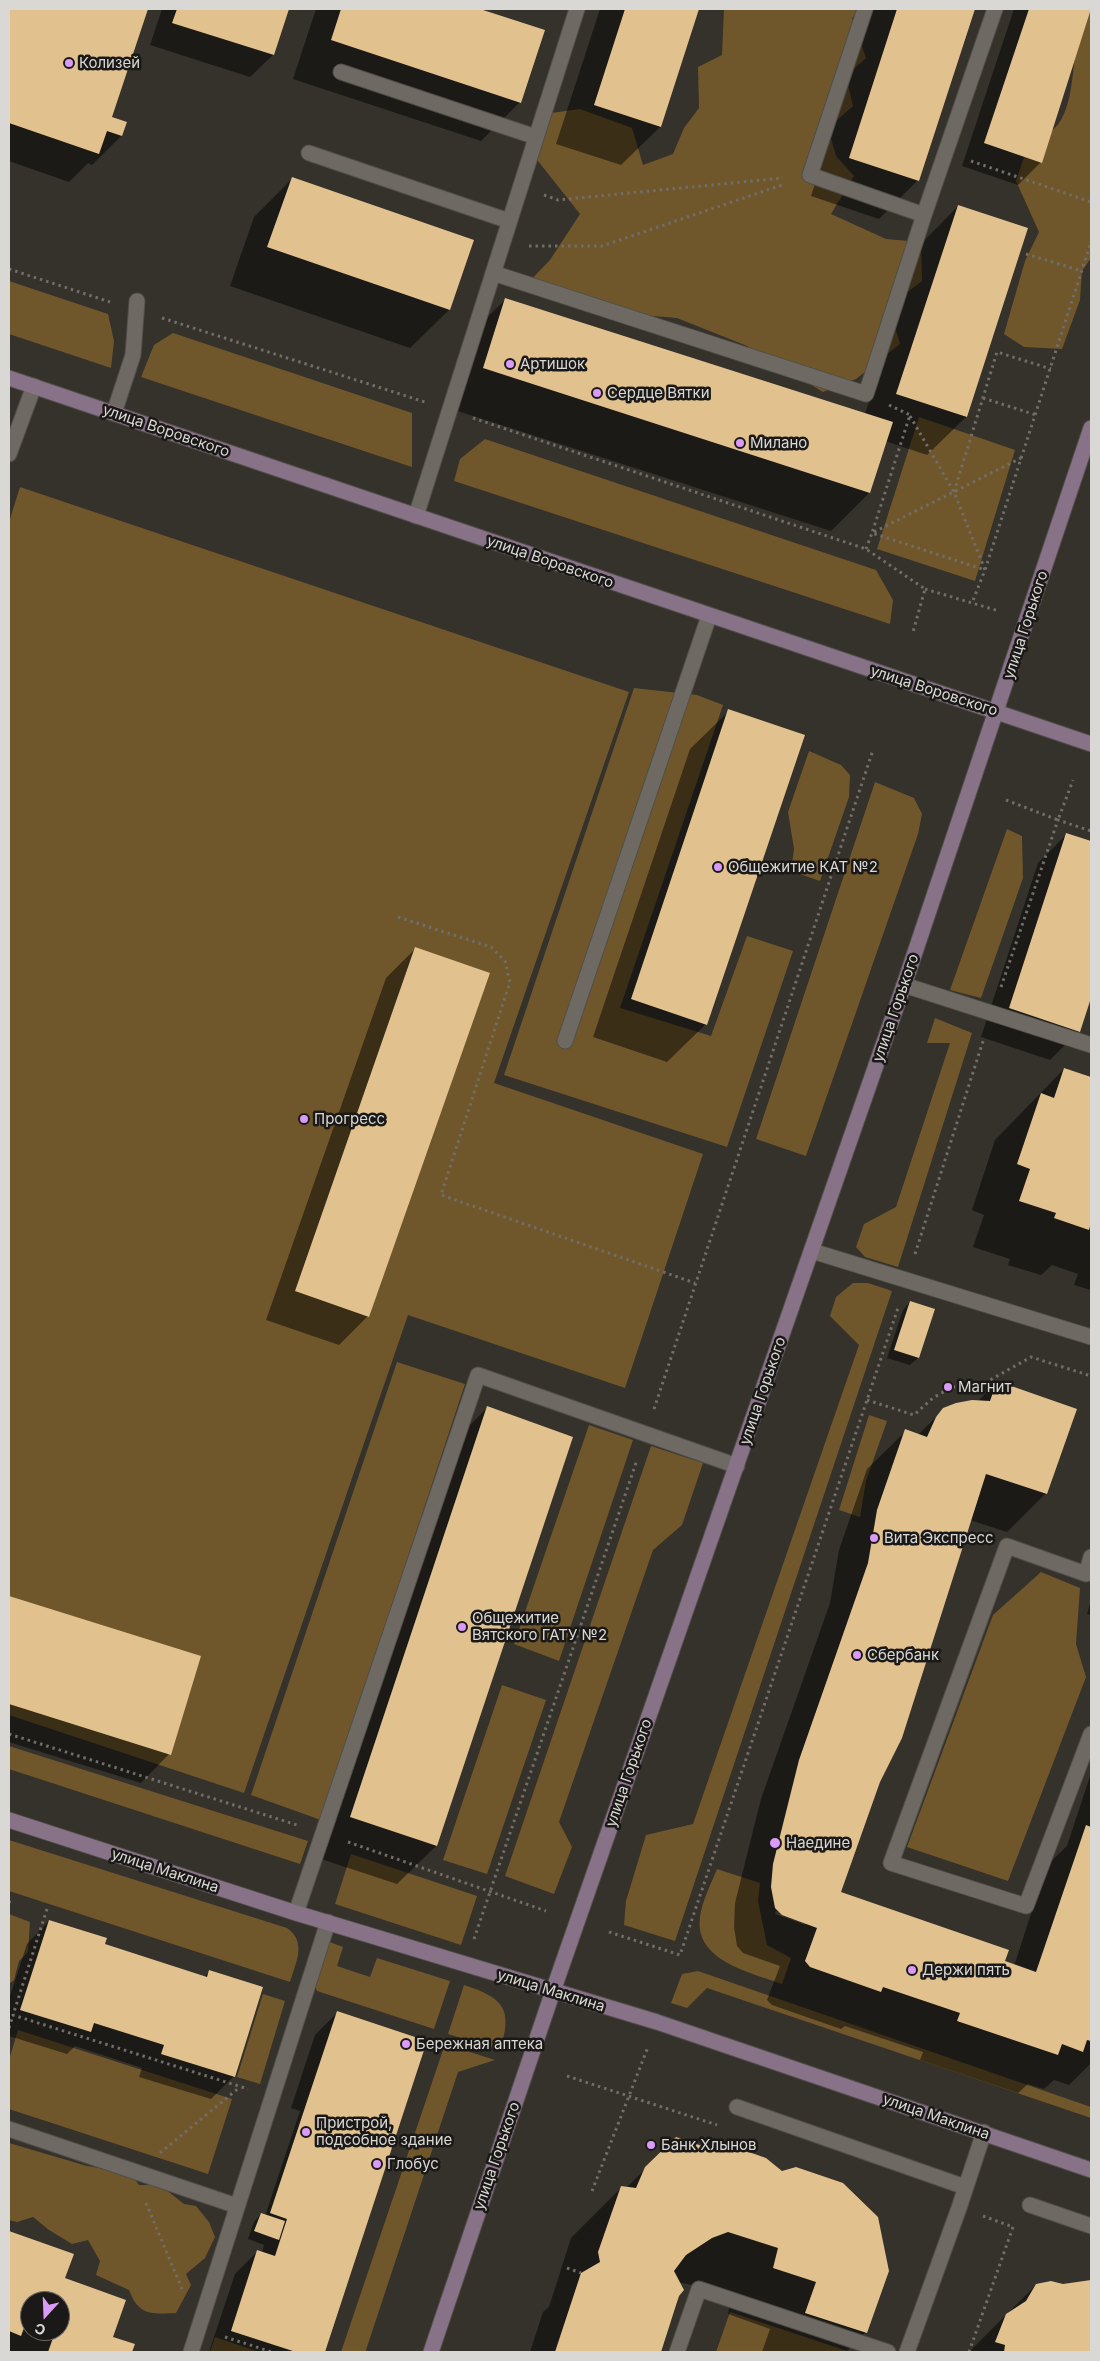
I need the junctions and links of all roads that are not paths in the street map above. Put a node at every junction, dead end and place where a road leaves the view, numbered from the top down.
1 (577, 9) edge
2 (865, 9) edge
3 (995, 9) edge
4 (341, 72) dead end
5 (536, 137) junction
6 (309, 153) dead end
7 (924, 214) junction
8 (509, 222) junction
9 (493, 273) junction
10 (137, 305) road end
11 (9, 378) edge
12 (34, 386) junction
13 (114, 413) junction
14 (1091, 428) edge
15 (9, 454) edge
16 (416, 516) junction
17 (709, 616) junction
18 (997, 712) junction
19 (1091, 744) edge
20 (904, 985) junction
21 (565, 1041) dead end
22 (1091, 1044) edge
23 (812, 1251) junction
24 (1091, 1337) edge
25 (736, 1466) junction
26 (1091, 1557) edge
27 (1088, 1581) edge
28 (1091, 1734) edge
29 (9, 1820) edge
30 (296, 1913) junction
31 (328, 1922) junction
32 (553, 1991) junction
33 (737, 2107) dead end
34 (9, 2129) edge
35 (984, 2132) junction
36 (1091, 2168) edge
37 (965, 2187) junction
38 (1030, 2204) dead end
39 (236, 2206) junction
40 (1091, 2226) edge
41 (191, 2352) edge
42 (431, 2352) edge
43 (677, 2352) edge
44 (888, 2352) edge
45 (907, 2352) edge

1 - 5 lane
2 - 7 lane
3 - 7 lane
4 - 5 lane
5 - 8 lane
6 - 8 lane
7 - 9 lane
8 - 9 lane
9 - 16 lane
10 - 13 lane
11 - 12 street, улица Воровского
12 - 13 street, улица Воровского
12 - 15 lane
13 - 16 street, улица Воровского
14 - 18 street, улица Горького
16 - 17 street, улица Воровского
17 - 18 street, улица Воровского
17 - 21 lane
18 - 19 street, улица Воровского
18 - 20 street, улица Горького
20 - 22 lane
20 - 23 street, улица Горького
23 - 24 lane
23 - 25 street, улица Горького
25 - 30 lane
25 - 32 street, улица Горького
26 - 27 lane
27 - 28 lane
29 - 30 street, улица Маклина
30 - 31 street, улица Маклина
31 - 32 street, улица Маклина
31 - 39 lane
32 - 35 street, улица Маклина
32 - 42 street, улица Горького
33 - 37 lane
34 - 39 lane
35 - 36 street, улица Маклина
35 - 37 lane
37 - 45 lane
38 - 40 lane
39 - 41 lane
43 - 44 lane

